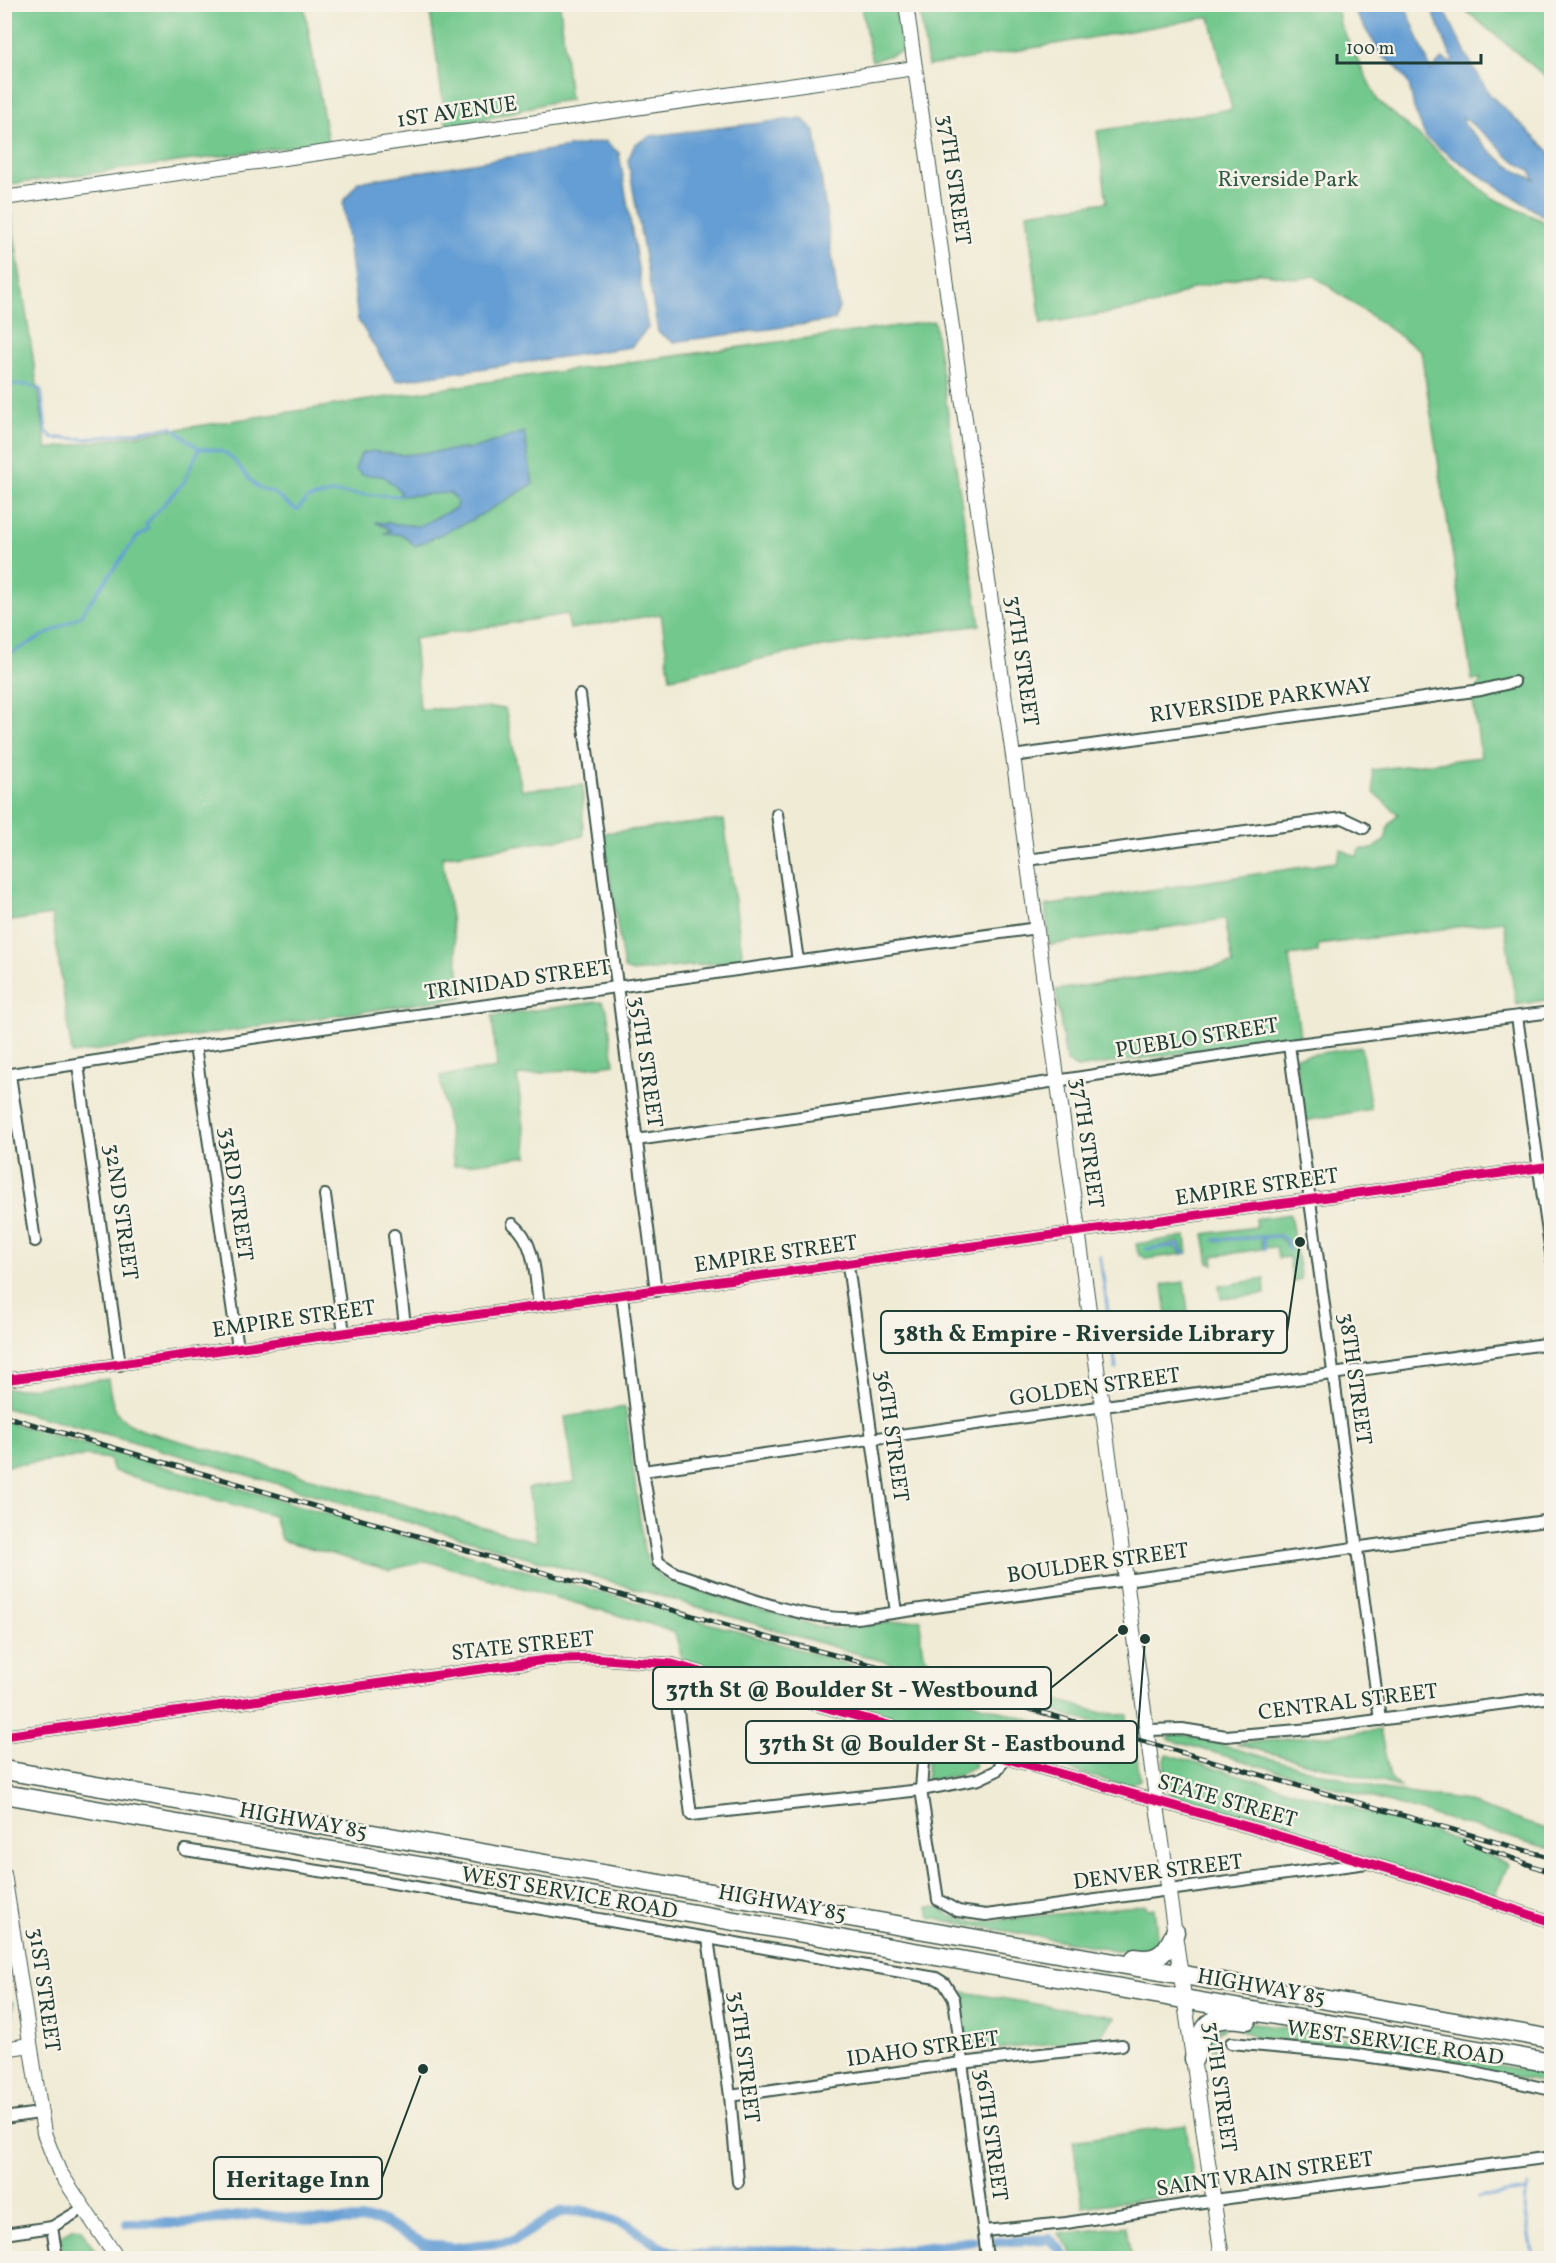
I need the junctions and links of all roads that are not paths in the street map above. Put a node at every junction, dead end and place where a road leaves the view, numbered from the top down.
1 (906, 4) edge
2 (915, 68) junction
3 (4, 198) edge
4 (1514, 682) dead end
5 (579, 695) dead end
6 (1013, 756) junction
7 (777, 814) dead end
8 (1364, 828) dead end
9 (1027, 860) junction
10 (1037, 928) junction
11 (798, 961) junction
12 (615, 986) junction
13 (1551, 1012) edge
14 (1517, 1017) junction
15 (1289, 1045) junction
16 (195, 1046) junction
17 (78, 1065) junction
18 (7, 1075) edge
19 (1057, 1081) junction
20 (636, 1140) junction
21 (1551, 1166) edge
22 (1538, 1168) junction
23 (325, 1195) dead end
24 (1311, 1200) junction
25 (513, 1224) dead end
26 (1078, 1232) junction
27 (393, 1235) dead end
28 (35, 1241) dead end
29 (1551, 1260) edge
30 (848, 1265) junction
31 (656, 1292) junction
32 (622, 1295) junction
33 (539, 1305) junction
34 (405, 1324) junction
35 (344, 1333) junction
36 (1551, 1343) edge
37 (238, 1348) junction
38 (120, 1365) junction
39 (1334, 1375) junction
40 (4, 1380) edge
41 (1103, 1407) junction
42 (871, 1439) junction
43 (643, 1471) junction
44 (1551, 1520) edge
45 (1358, 1548) junction
46 (1127, 1580) junction
47 (896, 1612) junction
48 (672, 1664) junction
49 (1551, 1697) edge
50 (1380, 1720) junction
51 (1148, 1730) junction
52 (4, 1736) edge
53 (925, 1736) junction
54 (1006, 1758) junction
55 (4, 1770) edge
56 (921, 1790) junction
57 (4, 1794) edge
58 (1158, 1802) junction
59 (185, 1850) dead end
60 (1371, 1863) junction
61 (4, 1874) edge
62 (1169, 1893) junction
63 (1551, 1922) edge
64 (1175, 1932) junction
65 (708, 1938) junction
66 (1005, 1942) junction
67 (1181, 1973) junction
68 (944, 1983) joint
69 (1185, 1998) junction
70 (1314, 2021) junction
71 (1551, 2038) edge
72 (1231, 2043) dead end
73 (30, 2045) junction
74 (1122, 2045) dead end
75 (4, 2049) edge
76 (1194, 2059) junction
77 (961, 2063) junction
78 (1551, 2063) edge
79 (1551, 2090) edge
80 (730, 2096) junction
81 (39, 2113) junction
82 (4, 2118) edge
83 (1551, 2157) edge
84 (738, 2182) dead end
85 (1215, 2201) junction
86 (84, 2208) junction
87 (52, 2227) junction
88 (984, 2231) junction
89 (4, 2234) edge
90 (57, 2259) edge
91 (117, 2259) edge
92 (987, 2259) edge
93 (1222, 2259) edge

1 - 2 main road, 37TH STREET
2 - 3 main road, 1ST AVENUE
2 - 6 main road, 37TH STREET
4 - 6 street, RIVERSIDE PARKWAY
5 - 12 street, 35TH STREET
6 - 9 main road, 37TH STREET
7 - 11 street
8 - 9 street
9 - 10 main road, 37TH STREET
10 - 11 street, TRINIDAD STREET
10 - 19 main road, 37TH STREET
11 - 12 street, TRINIDAD STREET
12 - 16 street, TRINIDAD STREET
12 - 20 street, 35TH STREET
13 - 14 street, PUEBLO STREET
14 - 15 street, PUEBLO STREET
14 - 22 street
15 - 19 street, PUEBLO STREET
15 - 24 street, 38TH STREET
16 - 17 street, TRINIDAD STREET
16 - 37 street, 33RD STREET
17 - 18 street, TRINIDAD STREET
17 - 38 street, 32ND STREET
18 - 28 street
19 - 20 street, PUEBLO STREET
19 - 26 main road, 37TH STREET
20 - 31 street, 35TH STREET
21 - 22 street, EMPIRE STREET
22 - 24 street, EMPIRE STREET
22 - 29 street
23 - 35 street
24 - 26 street, EMPIRE STREET
24 - 39 street, 38TH STREET
25 - 33 street
26 - 30 street, EMPIRE STREET
26 - 41 main road, 37TH STREET
27 - 34 street
30 - 31 street, EMPIRE STREET
30 - 42 street, 36TH STREET
31 - 32 street, EMPIRE STREET
32 - 33 street, EMPIRE STREET
32 - 43 street
33 - 34 street, EMPIRE STREET
34 - 35 street, EMPIRE STREET
35 - 37 street, EMPIRE STREET
36 - 39 street, GOLDEN STREET
37 - 38 street, EMPIRE STREET
38 - 40 street, EMPIRE STREET
39 - 41 street, GOLDEN STREET
39 - 45 street, 38TH STREET
41 - 42 street, GOLDEN STREET
41 - 46 main road, 37TH STREET
42 - 43 street, GOLDEN STREET
42 - 47 street, 36TH STREET
43 - 47 street, BOULDER STREET
44 - 45 street, BOULDER STREET
45 - 46 street, BOULDER STREET
45 - 50 street, 38TH STREET
46 - 47 street, BOULDER STREET
46 - 51 main road, 37TH STREET
48 - 52 street, STATE STREET
48 - 53 street, STATE STREET
48 - 56 street
49 - 50 street, CENTRAL STREET
50 - 51 street, CENTRAL STREET
51 - 58 main road, 37TH STREET
53 - 54 street, STATE STREET
53 - 56 street
54 - 56 street
54 - 58 street, STATE STREET
55 - 66 highway, HIGHWAY 85
56 - 62 street, DENVER STREET
57 - 69 highway, HIGHWAY 85
58 - 60 street, STATE STREET
58 - 62 main road, 37TH STREET
59 - 65 street, WEST SERVICE ROAD
60 - 62 street, DENVER STREET
60 - 63 street, STATE STREET
61 - 73 main road, 31ST STREET
62 - 64 main road, 37TH STREET
64 - 66 highway
64 - 67 main road, 37TH STREET
65 - 68 street, WEST SERVICE ROAD
65 - 80 street, 35TH STREET
66 - 67 highway, HIGHWAY 85
67 - 69 main road, 37TH STREET
67 - 71 highway, HIGHWAY 85
68 - 77 street, 36TH STREET
69 - 70 highway, HIGHWAY 85
69 - 76 main road, 37TH STREET
70 - 76 highway
70 - 78 highway, HIGHWAY 85
72 - 79 street, WEST SERVICE ROAD
73 - 75 main road
73 - 81 main road, 31ST STREET
74 - 77 street, IDAHO STREET
76 - 85 main road, 37TH STREET
77 - 80 street, IDAHO STREET
77 - 88 street, 36TH STREET
80 - 84 street, 35TH STREET
81 - 82 street
81 - 86 main road
83 - 85 street, SAINT VRAIN STREET
85 - 88 street, SAINT VRAIN STREET
85 - 93 main road, 37TH STREET
86 - 87 street
86 - 91 main road
87 - 89 street
87 - 90 street
88 - 92 street, 36TH STREET

